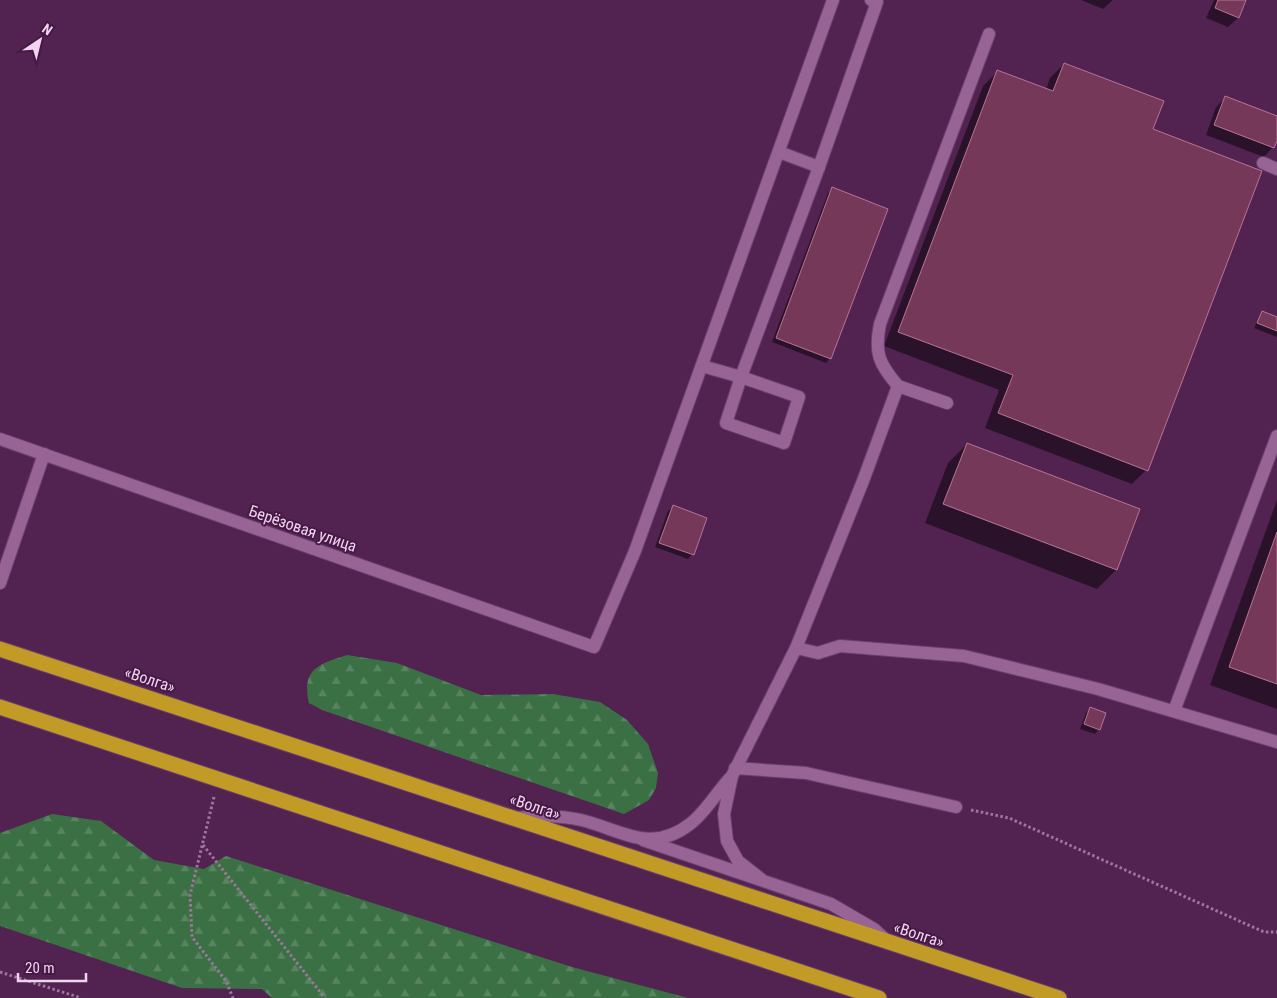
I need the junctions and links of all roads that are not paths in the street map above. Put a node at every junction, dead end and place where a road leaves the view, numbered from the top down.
1 (833, 0) edge
2 (871, 0) edge
3 (989, 34) dead end
4 (778, 152) junction
5 (1263, 163) dead end
6 (820, 167) junction
7 (1277, 169) edge
8 (702, 366) junction
9 (742, 377) junction
10 (898, 386) junction
11 (947, 403) dead end
12 (1277, 436) edge
13 (0, 439) edge
14 (44, 454) junction
15 (0, 584) edge
16 (796, 648) junction
17 (0, 649) edge
18 (0, 707) edge
19 (1174, 711) junction
20 (1277, 742) edge
21 (733, 772) junction
22 (956, 806) road end
23 (516, 818) junction
24 (643, 840) junction
25 (761, 879) junction
26 (888, 942) junction
27 (879, 998) edge
28 (1059, 998) edge

1 - 4 street
2 - 6 street
3 - 10 street
4 - 6 street
4 - 8 street
5 - 7 street
6 - 9 street
8 - 9 street
8 - 14 street, Берёзовая улица
9 - 9 street
10 - 11 street
10 - 16 street
12 - 19 street
13 - 14 street, Берёзовая улица
14 - 15 street
16 - 19 street
16 - 21 street
17 - 23 highway, «Волга»
18 - 27 highway
19 - 20 street
21 - 22 street
21 - 24 street
21 - 25 street
23 - 24 street
23 - 26 highway, «Волга»
24 - 25 street
25 - 26 street
26 - 28 highway, «Волга»

